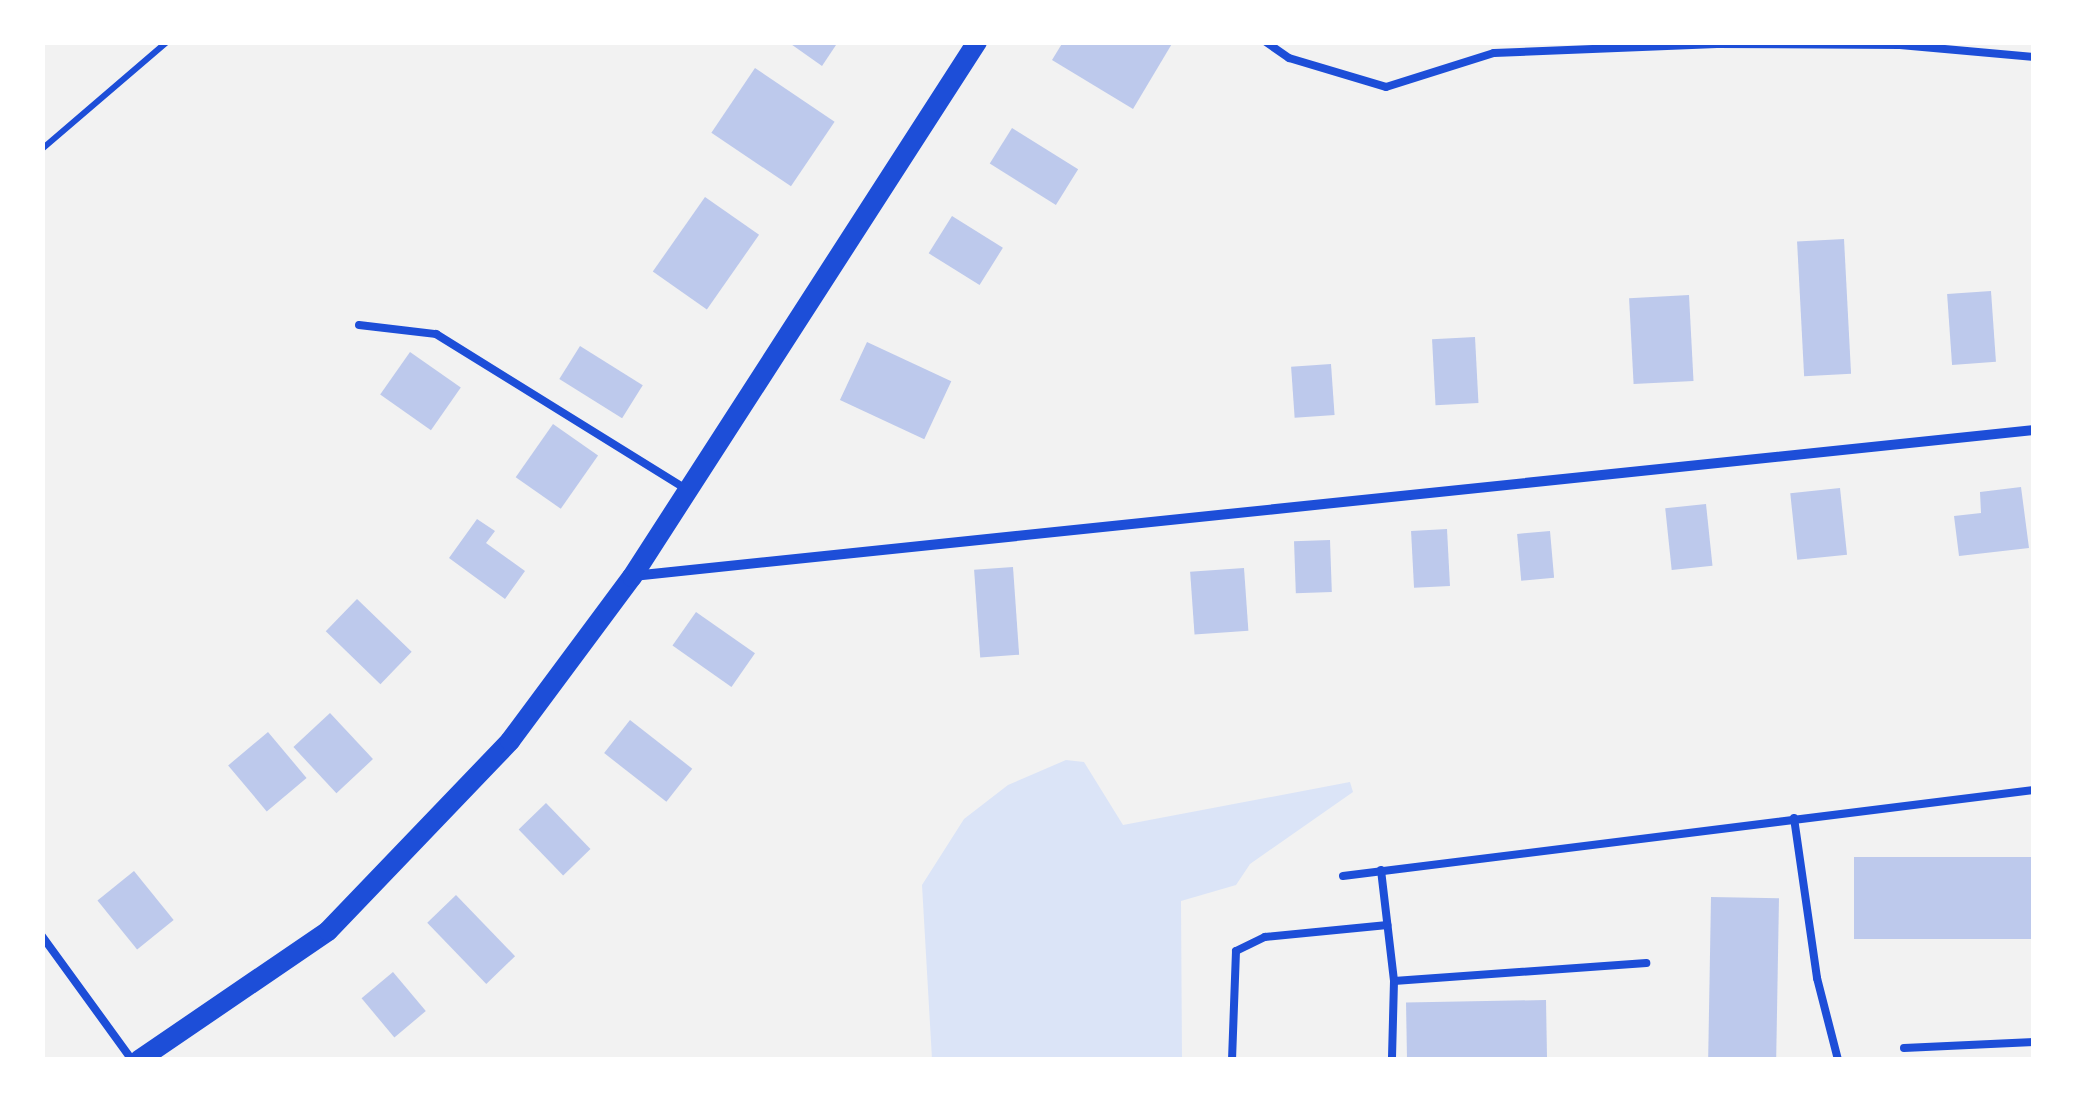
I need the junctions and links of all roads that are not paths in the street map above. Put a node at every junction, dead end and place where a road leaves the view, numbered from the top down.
1 (977, 42) edge
2 (1266, 42) edge
3 (1504, 42) edge
4 (1494, 53) junction
5 (2034, 57) edge
6 (359, 325) dead end
7 (2034, 430) edge
8 (686, 490) junction
9 (632, 576) junction
10 (2034, 790) edge
11 (1794, 818) junction
12 (1381, 870) junction
13 (1343, 876) dead end
14 (1387, 924) junction
15 (42, 936) edge
16 (1646, 962) dead end
17 (1394, 981) junction
18 (2034, 1042) edge
19 (1904, 1048) dead end
20 (136, 1060) edge
21 (1232, 1060) edge
22 (1392, 1060) edge
23 (1838, 1060) edge

1 - 8 main road
2 - 4 lane
3 - 4 lane
4 - 5 lane
6 - 8 lane
7 - 9 street
8 - 9 main road
9 - 20 main road
10 - 11 lane
11 - 12 lane
11 - 23 lane
12 - 13 lane
12 - 14 lane
14 - 17 lane
14 - 21 lane
15 - 20 lane
16 - 17 lane
17 - 22 lane
18 - 19 lane

